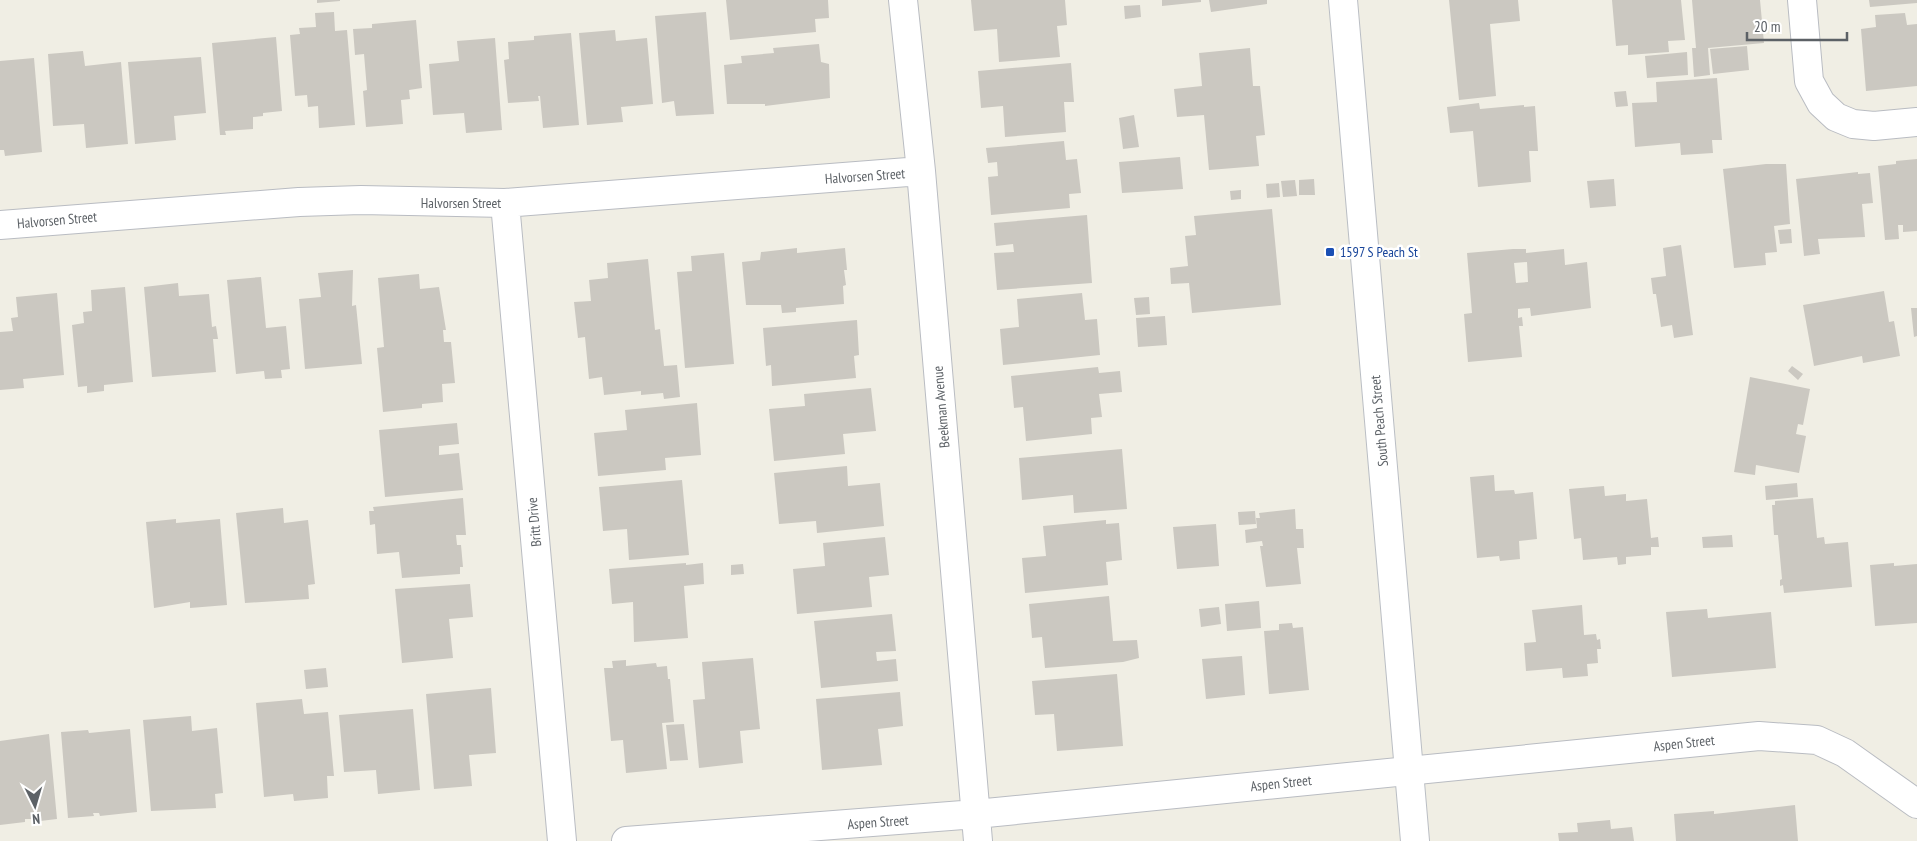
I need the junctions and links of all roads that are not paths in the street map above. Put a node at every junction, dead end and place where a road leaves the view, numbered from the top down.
1 (903, 0) edge
2 (1343, 0) edge
3 (1802, 0) edge
4 (1917, 122) edge
5 (921, 171) junction
6 (505, 203) junction
7 (0, 226) edge
8 (1408, 770) junction
9 (1917, 804) edge
10 (976, 814) junction
11 (562, 841) edge
12 (626, 841) edge
13 (978, 841) edge
14 (1414, 841) edge

1 - 5 street, Beekman Avenue
2 - 8 street, South Peach Street
3 - 4 street
5 - 6 street, Halvorsen Street
5 - 10 street, Beekman Avenue
6 - 7 street, Halvorsen Street
6 - 11 street, Britt Drive
8 - 9 street, Aspen Street
8 - 10 street, Aspen Street
8 - 14 street, South Peach Street
10 - 12 street, Aspen Street
10 - 13 street, Beekman Avenue

